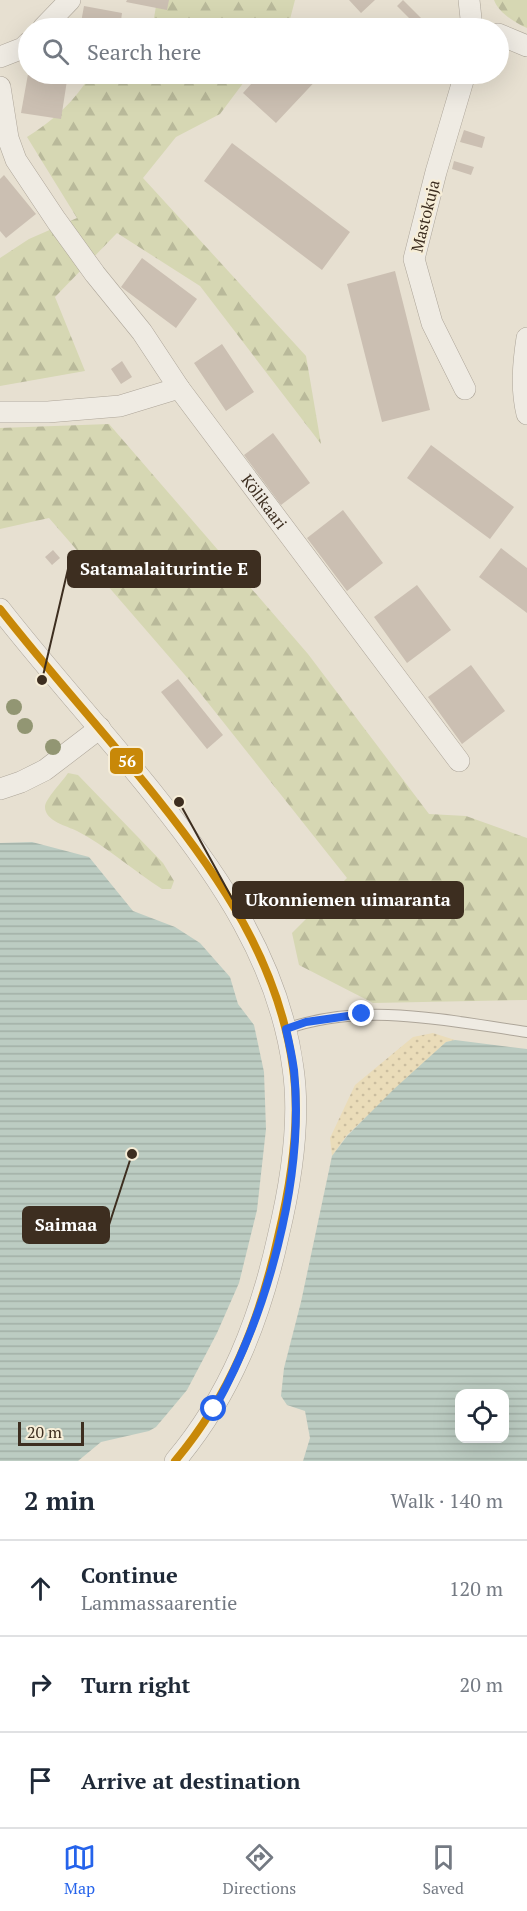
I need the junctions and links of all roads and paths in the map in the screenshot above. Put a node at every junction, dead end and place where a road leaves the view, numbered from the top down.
1 (70, 0) edge
2 (469, 0) edge
3 (52, 18) edge
4 (472, 18) edge
5 (509, 39) edge
6 (527, 46) edge
7 (18, 50) edge
8 (0, 57) edge
9 (462, 84) edge
10 (0, 87) edge
11 (527, 338) edge
12 (179, 388) junction
13 (465, 389) dead end
14 (0, 412) edge
15 (527, 414) edge
16 (0, 609) edge
17 (100, 728) junction
18 (459, 761) dead end
19 (0, 789) edge
20 (286, 1029) junction
21 (527, 1032) edge
22 (175, 1461) edge

1 - 3 street
2 - 4 street
5 - 6 street
7 - 8 street
9 - 13 street, Mastokuja
10 - 12 street, Kölikaari
11 - 15 street
12 - 14 street
12 - 18 street, Kölikaari
16 - 17 street
17 - 19 street
17 - 20 street
20 - 21 lane
20 - 22 street

